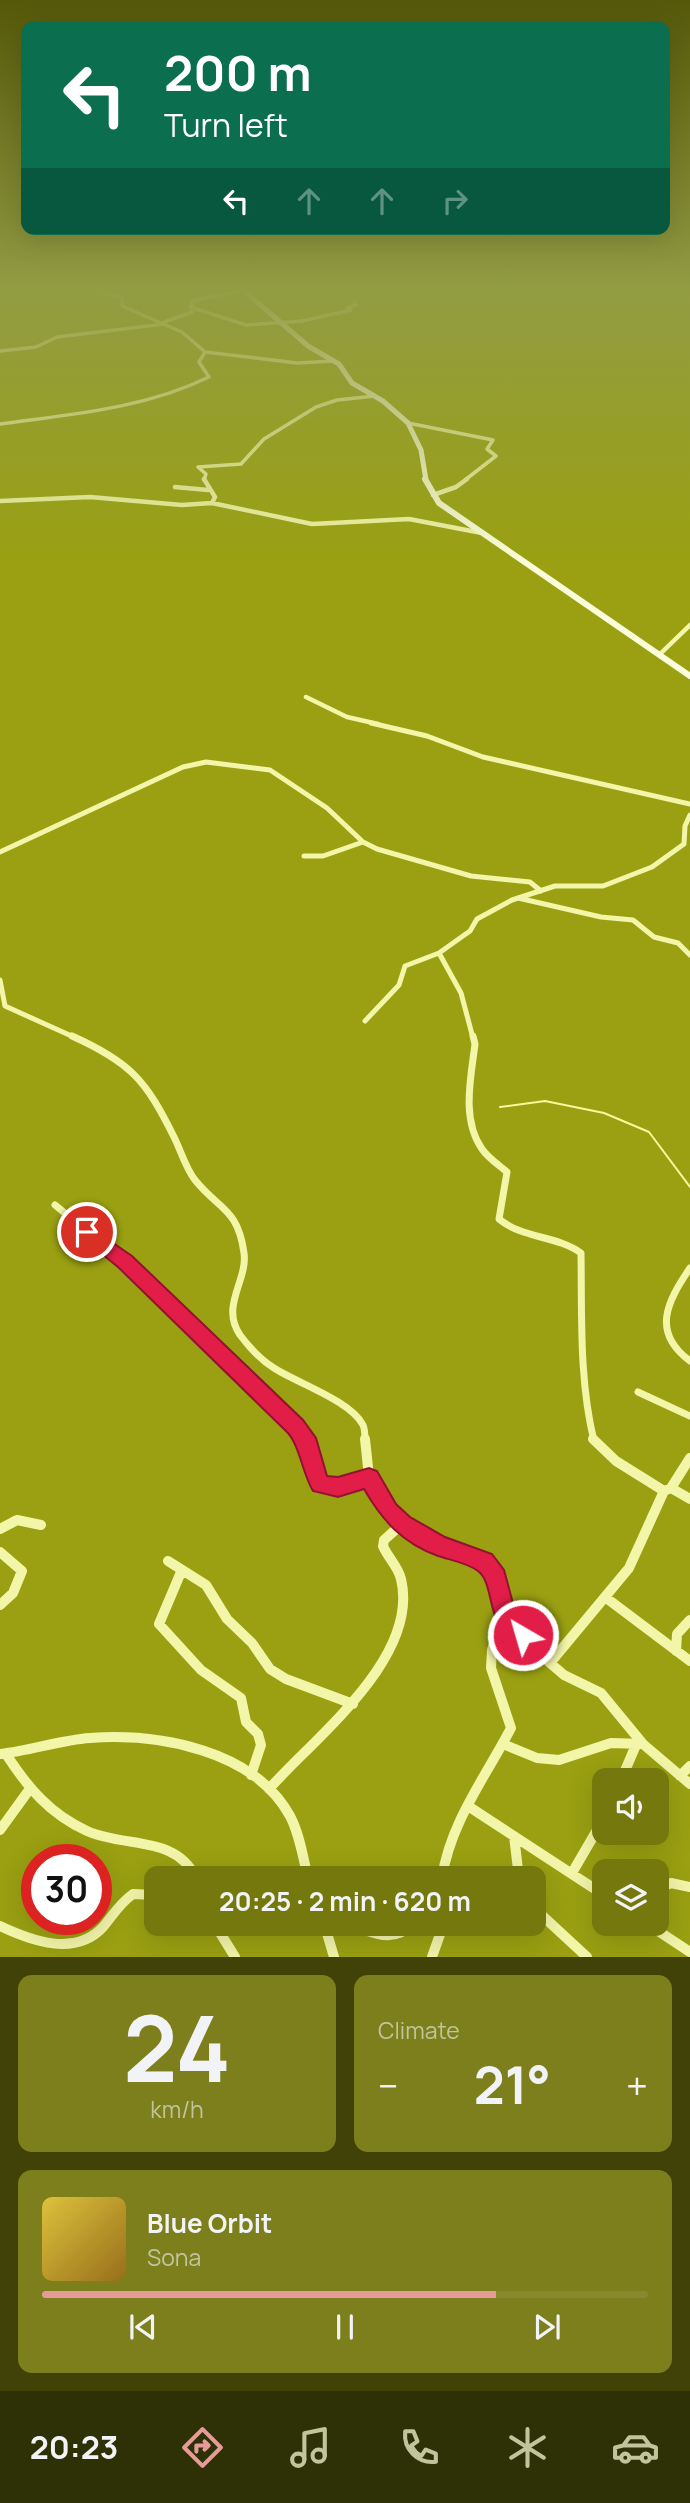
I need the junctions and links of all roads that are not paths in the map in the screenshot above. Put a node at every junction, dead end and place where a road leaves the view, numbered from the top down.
1 (202, 381) edge
2 (351, 381) edge
3 (375, 396) junction
4 (408, 423) junction
5 (0, 424) edge
6 (427, 427) junction
7 (413, 430) junction
8 (175, 487) dead end
9 (208, 490) junction
10 (433, 495) junction
11 (0, 501) edge
12 (212, 503) junction
13 (482, 533) junction
14 (690, 625) edge
15 (659, 655) junction
16 (690, 676) edge
17 (306, 697) dead end
18 (690, 804) edge
19 (690, 815) edge
20 (363, 842) junction
21 (0, 852) edge
22 (303, 856) dead end
23 (541, 891) junction
24 (516, 898) junction
25 (439, 953) junction
26 (690, 956) edge
27 (0, 979) edge
28 (1, 1003) edge
29 (365, 1021) dead end
30 (55, 1205) dead end
31 (690, 1268) edge
32 (690, 1361) edge
33 (638, 1392) dead end
34 (690, 1416) edge
35 (690, 1458) edge
36 (369, 1477) junction
37 (667, 1489) junction
38 (690, 1499) edge
39 (402, 1524) junction
40 (41, 1525) dead end
41 (0, 1529) edge
42 (0, 1552) edge
43 (168, 1562) dead end
44 (181, 1572) junction
45 (605, 1597) junction
46 (0, 1605) edge
47 (504, 1613) junction
48 (690, 1619) edge
49 (676, 1651) junction
50 (690, 1661) edge
51 (550, 1663) junction
52 (353, 1704) junction
53 (503, 1744) junction
54 (639, 1745) junction
55 (3, 1754) edge
56 (690, 1766) edge
57 (627, 1768) edge
58 (251, 1775) junction
59 (680, 1776) junction
60 (690, 1784) edge
61 (269, 1789) junction
62 (29, 1790) junction
63 (468, 1807) junction
64 (0, 1830) edge
65 (514, 1836) junction
66 (592, 1839) edge
67 (191, 1866) edge
68 (304, 1866) edge
69 (444, 1866) edge
70 (517, 1866) edge
71 (572, 1873) junction
72 (669, 1885) edge
73 (592, 1887) edge
74 (690, 1887) edge
75 (144, 1891) edge
76 (546, 1919) edge
77 (0, 1926) edge
78 (222, 1936) edge
79 (328, 1936) edge
80 (440, 1936) edge
81 (666, 1936) edge
82 (690, 1952) edge
83 (433, 1956) edge
84 (235, 1957) edge
85 (334, 1957) edge
86 (586, 1957) edge

1 - 5 street
2 - 3 street
3 - 4 street
3 - 9 street
4 - 6 street
4 - 7 street
6 - 7 street
6 - 10 street
7 - 10 street
8 - 9 street
9 - 12 street
10 - 13 street
11 - 12 street
12 - 13 street
13 - 15 street
14 - 15 street
15 - 16 street
17 - 18 street
19 - 23 street
20 - 21 street
20 - 22 street
20 - 23 street
23 - 24 street
24 - 25 street
24 - 26 street
25 - 29 street
25 - 37 street
27 - 28 street
28 - 36 street
30 - 36 street
31 - 32 street
33 - 34 street
35 - 37 street
36 - 39 street
37 - 38 street
37 - 45 street
39 - 47 street
39 - 52 street
40 - 41 street
42 - 46 street
43 - 44 street
44 - 52 street
44 - 58 street
45 - 49 street
45 - 51 street
47 - 51 street
47 - 53 street
48 - 49 street
49 - 50 street
51 - 54 street
52 - 61 street
53 - 54 street
53 - 63 street
54 - 57 street
54 - 59 street
55 - 58 street
55 - 62 street
56 - 59 street
58 - 61 street
59 - 60 street
61 - 68 street
62 - 64 street
62 - 67 street
63 - 65 street
63 - 69 street
65 - 70 street
65 - 71 street
66 - 71 street
71 - 73 street
72 - 74 street
75 - 77 street
76 - 86 street
78 - 84 street
79 - 85 street
80 - 83 street
81 - 82 street

